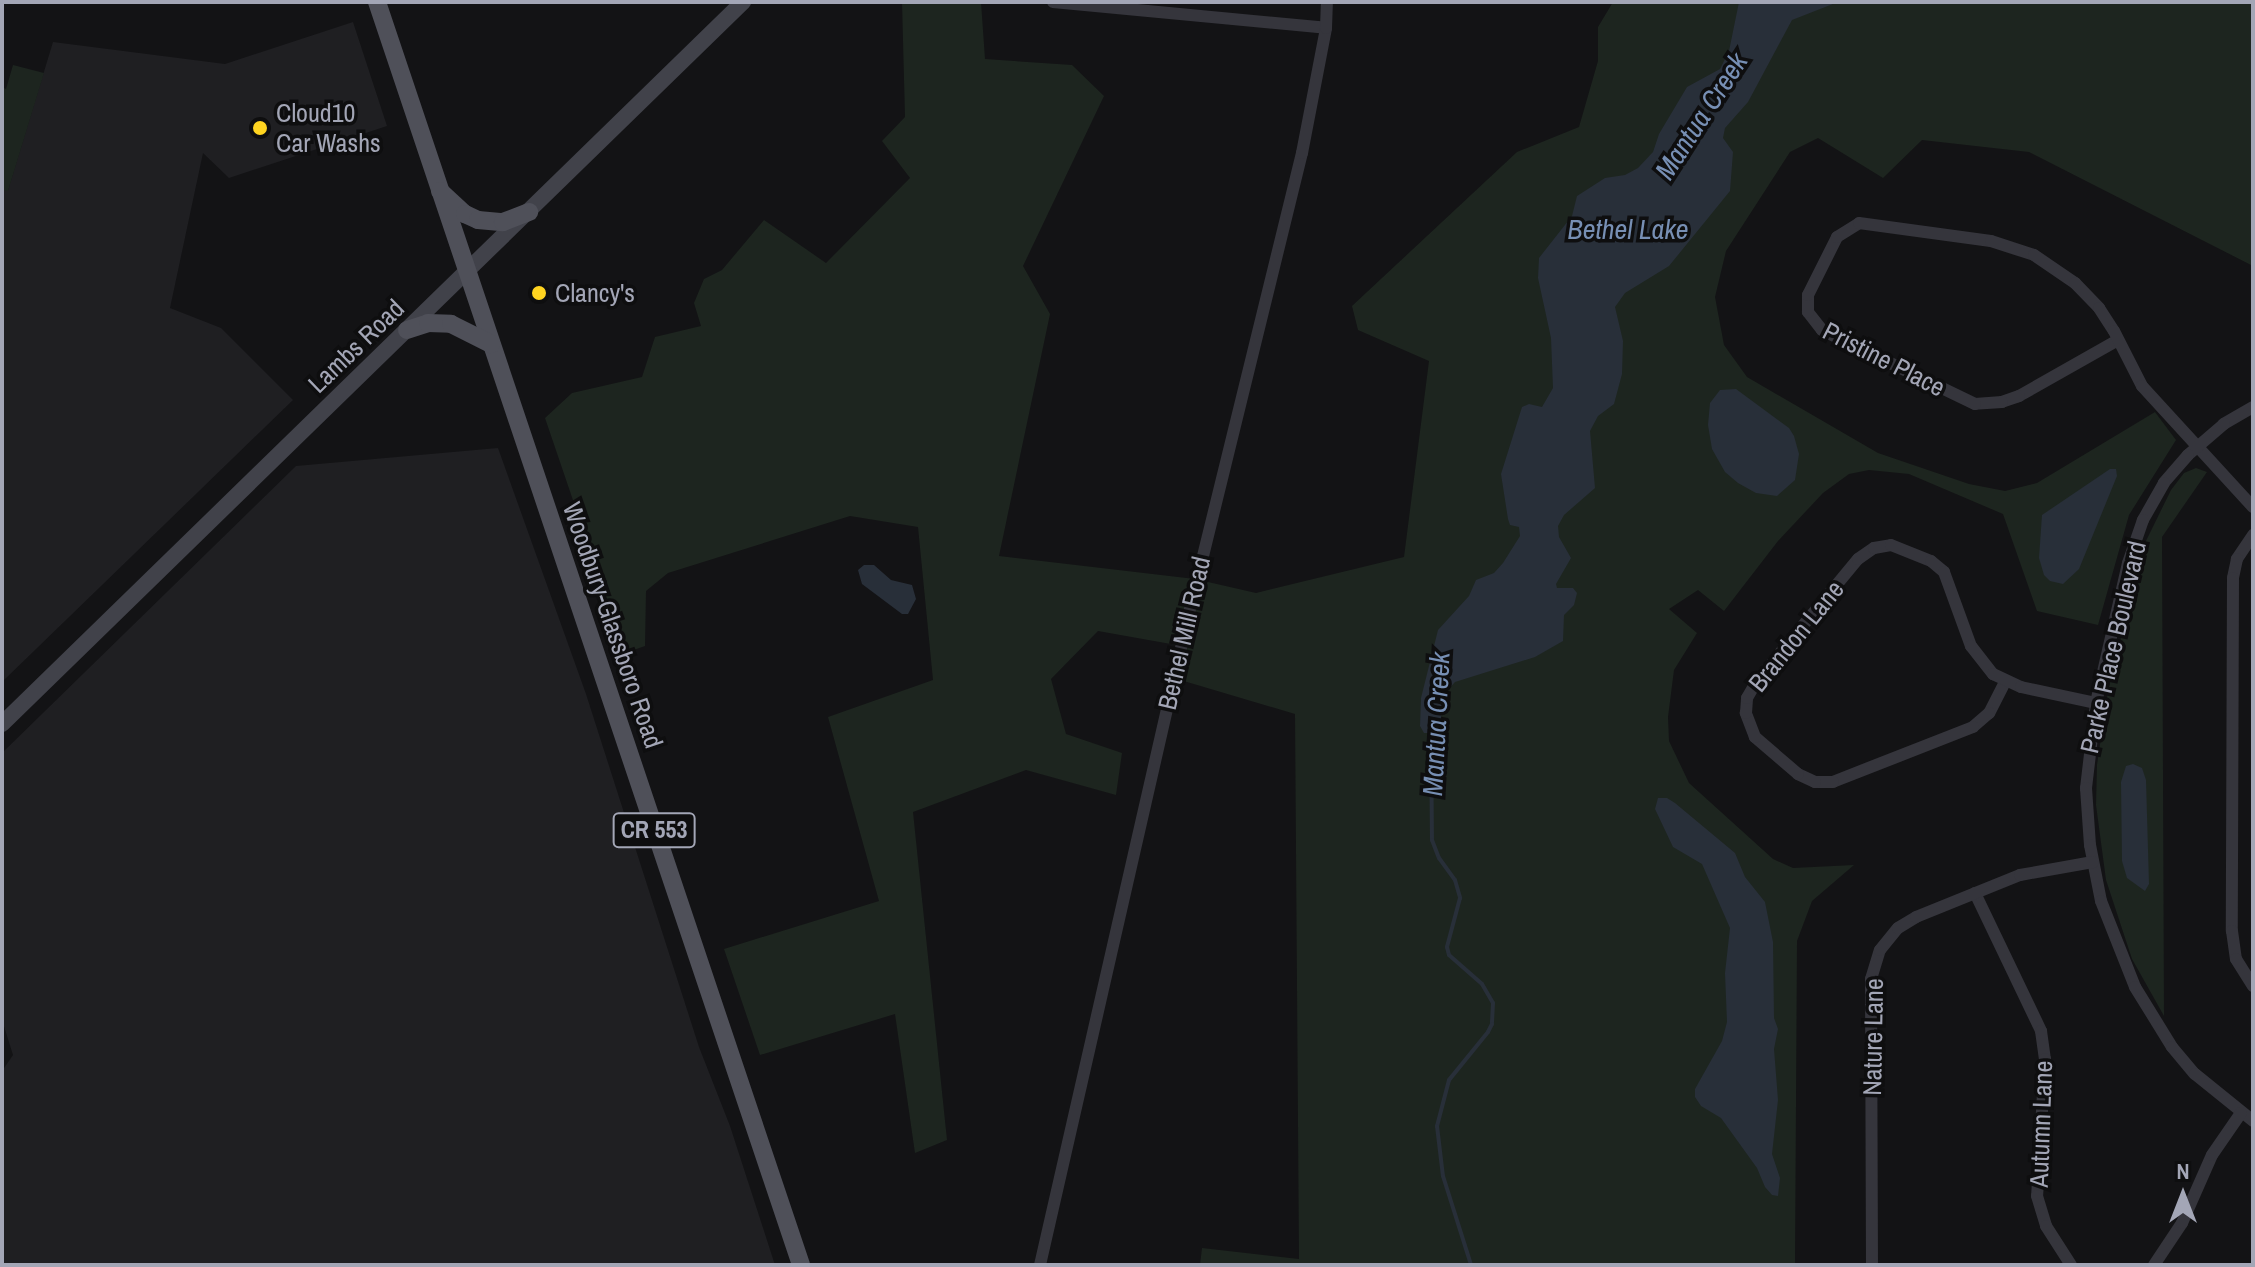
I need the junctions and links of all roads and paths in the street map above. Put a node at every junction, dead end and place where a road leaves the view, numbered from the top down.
1 (377, 2) edge
2 (389, 2) edge
3 (743, 2) edge
4 (1053, 2) edge
5 (1327, 2) edge
6 (383, 21) junction
7 (1326, 28) junction
8 (437, 188) junction
9 (529, 212) junction
10 (465, 272) junction
11 (407, 330) junction
12 (2118, 340) junction
13 (491, 344) junction
14 (2253, 407) edge
15 (2197, 446) junction
16 (2253, 507) edge
17 (2253, 535) edge
18 (2005, 682) junction
19 (2096, 703) junction
20 (2, 724) edge
21 (2093, 862) junction
22 (1975, 893) junction
23 (2253, 986) edge
24 (2241, 1113) junction
25 (2253, 1121) edge
26 (801, 1265) edge
27 (1040, 1265) edge
28 (1872, 1265) edge
29 (2071, 1265) edge
30 (2154, 1265) edge

1 - 6 main road, Woodbury-Glassboro Road / CR 553
2 - 6 main road
3 - 9 main road, Lambs Road
4 - 7 street
5 - 7 street, Bethel Mill Road
6 - 8 main road, Woodbury-Glassboro Road / CR 553
7 - 27 street, Bethel Mill Road
8 - 9 main road
8 - 10 main road, Woodbury-Glassboro Road / CR 553
9 - 10 main road, Lambs Road
10 - 11 main road, Lambs Road
10 - 13 main road, Woodbury-Glassboro Road / CR 553
11 - 13 main road
11 - 20 main road, Lambs Road
12 - 12 street, Pristine Place
12 - 15 street, Pristine Place
13 - 26 main road, Woodbury-Glassboro Road / CR 553
14 - 15 street, Parke Place Boulevard
15 - 16 street, Pristine Place
15 - 19 street, Parke Place Boulevard
17 - 23 street
18 - 18 street, Brandon Lane
18 - 19 street
19 - 21 street, Parke Place Boulevard
21 - 22 street, Nature Lane
21 - 24 street, Parke Place Boulevard
22 - 28 street, Nature Lane
22 - 29 street, Autumn Lane
24 - 25 street, Parke Place Boulevard
24 - 30 street

